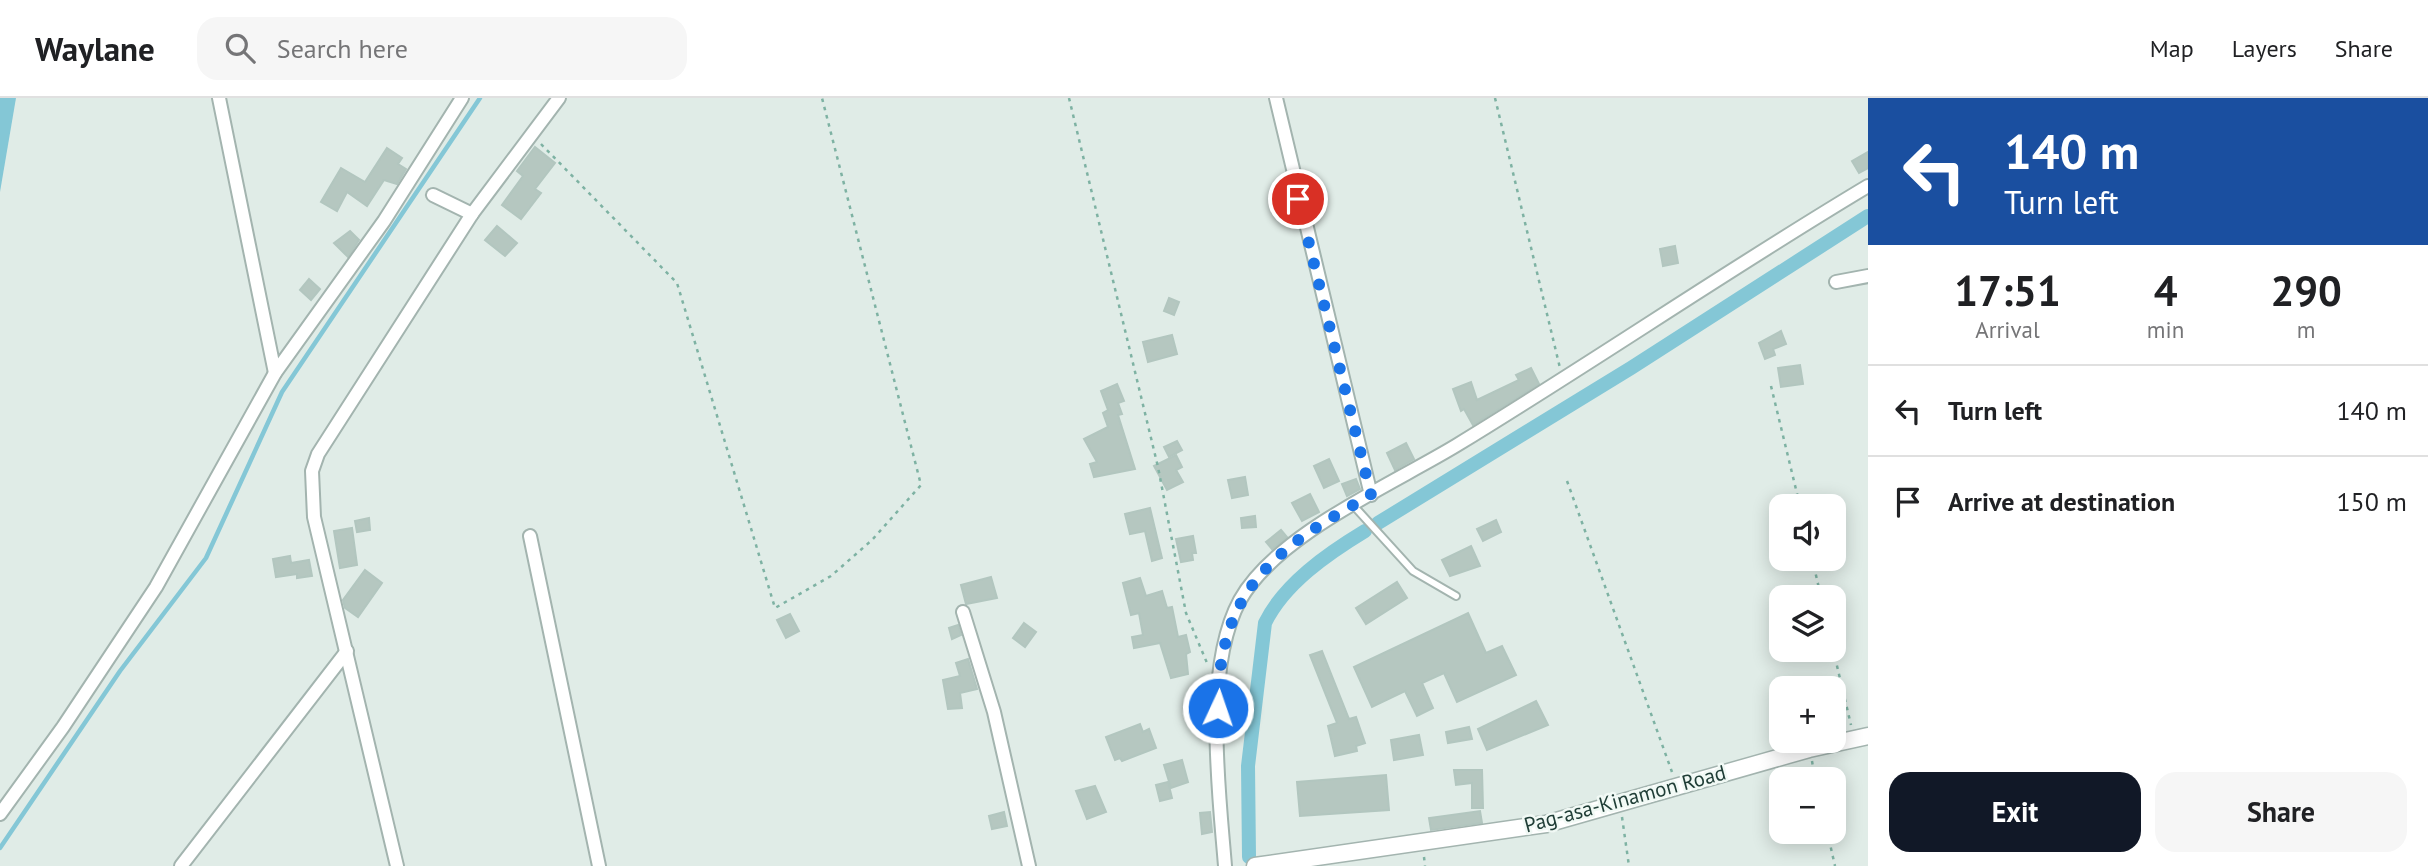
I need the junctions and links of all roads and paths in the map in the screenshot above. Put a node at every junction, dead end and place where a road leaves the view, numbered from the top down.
1 (219, 98) edge
2 (462, 98) edge
3 (559, 98) edge
4 (822, 98) edge
5 (1069, 98) edge
6 (1276, 98) edge
7 (1495, 98) edge
8 (531, 134) junction
9 (1868, 186) edge
10 (433, 195) dead end
11 (472, 214) junction
12 (1868, 276) edge
13 (1836, 282) dead end
14 (275, 373) junction
15 (1563, 377) junction
16 (1771, 386) dead end
17 (1567, 481) dead end
18 (1797, 494) edge
19 (1371, 495) junction
20 (1353, 505) junction
21 (530, 536) dead end
22 (1456, 596) dead end
23 (963, 612) dead end
24 (347, 651) junction
25 (1837, 662) edge
26 (1208, 663) dead end
27 (1861, 737) edge
28 (1676, 785) junction
29 (1621, 803) junction
30 (0, 814) edge
31 (1830, 844) edge
32 (184, 865) edge
33 (397, 866) edge
34 (599, 866) edge
35 (1030, 866) edge
36 (1225, 866) edge
37 (1255, 866) edge
38 (1629, 866) edge
39 (1835, 866) edge

1 - 14 street
2 - 14 street
3 - 8 street
4 - 8 path
5 - 26 path
6 - 19 street
7 - 15 path
8 - 11 street
9 - 15 street
10 - 11 street
11 - 24 street
12 - 13 street
14 - 30 street
15 - 19 street
16 - 18 path
17 - 28 path
19 - 20 street
20 - 22 lane
20 - 36 street
21 - 34 street
23 - 35 street
24 - 32 street
24 - 33 street
25 - 27 path
27 - 28 street, Pag-asa-Kinamon Road
28 - 29 street, Pag-asa-Kinamon Road
29 - 37 street, Pag-asa-Kinamon Road
29 - 38 path
31 - 39 path

